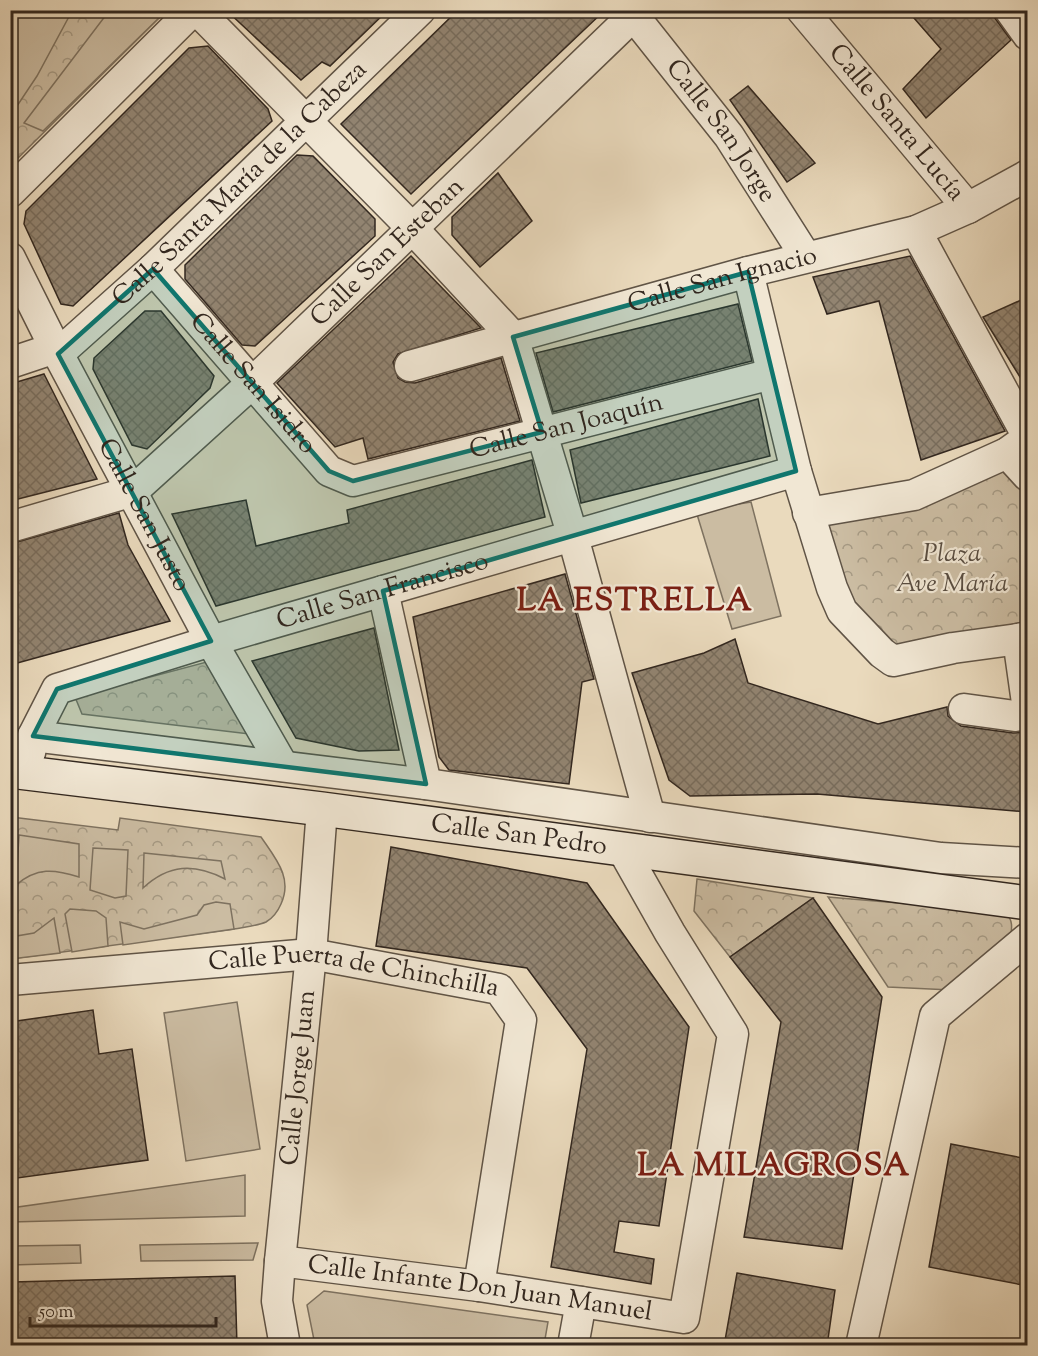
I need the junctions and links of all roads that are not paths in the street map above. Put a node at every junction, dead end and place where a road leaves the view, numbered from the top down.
1 (195, 10) edge
2 (420, 10) edge
3 (802, 10) edge
4 (1010, 10) edge
5 (634, 12) edge
6 (1028, 35) edge
7 (306, 122) junction
8 (1028, 175) edge
9 (10, 192) edge
10 (968, 208) junction
11 (413, 229) junction
12 (916, 231) junction
13 (806, 257) junction
14 (10, 258) edge
15 (153, 268) junction
16 (748, 272) junction
17 (513, 337) junction
18 (56, 351) junction
19 (10, 363) edge
20 (410, 366) dead end
21 (772, 374) junction
22 (252, 383) junction
23 (542, 432) junction
24 (1020, 443) edge
25 (796, 471) junction
26 (1028, 476) edge
27 (362, 479) joint
28 (133, 491) junction
29 (808, 513) junction
30 (10, 527) edge
31 (573, 537) junction
32 (383, 591) junction
33 (1023, 638) edge
34 (211, 640) junction
35 (964, 709) dead end
36 (1028, 712) edge
37 (33, 735) junction
38 (283, 766) junction
39 (18, 772) edge
40 (426, 784) junction
41 (322, 809) junction
42 (650, 817) junction
43 (623, 850) junction
44 (1028, 863) edge
45 (1028, 903) edge
46 (1028, 938) edge
47 (311, 954) junction
48 (10, 980) edge
49 (280, 1261) junction
50 (479, 1286) junction
51 (581, 1302) junction
52 (285, 1346) edge
53 (573, 1346) edge
54 (861, 1346) edge

1 - 7 street
1 - 9 street
2 - 7 street, Calle Santa María de la Cabeza
3 - 10 street, Calle Santa Lucía
4 - 6 street
5 - 11 street, Calle San Esteban
5 - 13 street, Calle San Jorge
7 - 11 street
7 - 15 street, Calle Santa María de la Cabeza
8 - 10 street, Calle San Ignacio
10 - 12 street, Calle San Ignacio
11 - 17 street
11 - 22 street, Calle San Esteban
12 - 13 street, Calle San Ignacio
12 - 24 street
13 - 16 street, Calle San Ignacio
14 - 18 street, Calle San Justo
15 - 18 street, Calle Santa María de la Cabeza
15 - 22 street, Calle San Isidro
16 - 17 street, Calle San Ignacio
16 - 21 street
17 - 20 street, Calle San Ignacio
17 - 23 street
18 - 19 street
18 - 28 street, Calle San Justo
21 - 23 street, Calle San Joaquín
21 - 25 street
22 - 27 street, Calle San Isidro
22 - 28 street, Calle San Esteban
23 - 27 street, Calle San Joaquín
23 - 31 street
24 - 26 street
24 - 29 street
25 - 29 street
25 - 31 street, Calle San Francisco
28 - 30 street
28 - 34 street, Calle San Justo
29 - 33 street
31 - 32 street, Calle San Francisco
31 - 42 street
32 - 34 street, Calle San Francisco
32 - 40 street
33 - 36 street
34 - 37 street, Calle San Francisco
34 - 38 street, Calle San Justo
35 - 36 street
37 - 38 street, Calle San Pedro
37 - 39 street, Calle San Francisco
38 - 40 street, Calle San Pedro
39 - 41 main road, Calle San Pedro
40 - 42 street, Calle San Pedro
41 - 43 main road, Calle San Pedro
41 - 47 street, Calle Jorge Juan
42 - 44 street, Calle San Pedro
43 - 45 main road, Calle San Pedro
43 - 51 street, Calle Infante Don Juan Manuel
46 - 54 street
47 - 48 street, Calle Puerta de Chinchilla
47 - 49 street, Calle Jorge Juan
47 - 50 street, Calle Puerta de Chinchilla
49 - 50 street, Calle Infante Don Juan Manuel
49 - 52 street, Calle Jorge Juan
50 - 51 street, Calle Infante Don Juan Manuel
51 - 53 street

